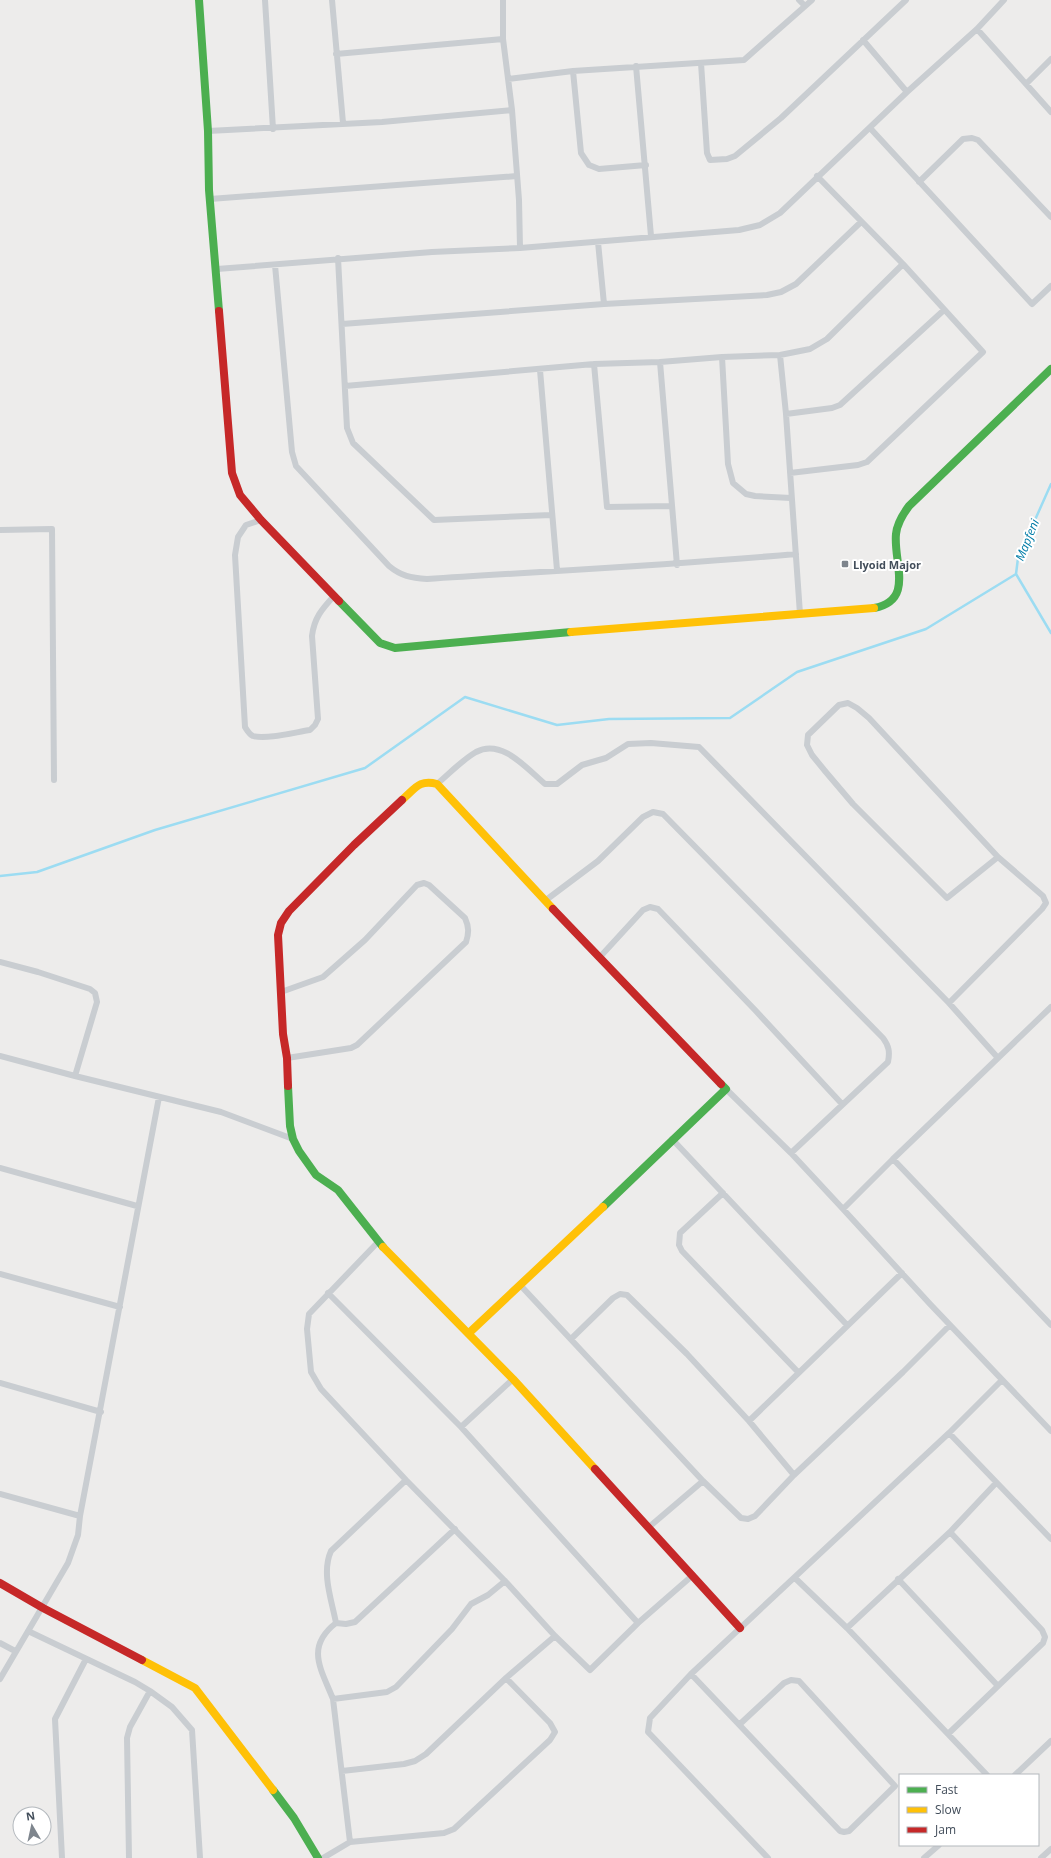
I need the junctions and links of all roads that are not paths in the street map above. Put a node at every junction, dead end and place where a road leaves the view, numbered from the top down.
1 (199, 0) edge
2 (265, 0) edge
3 (332, 0) edge
4 (503, 0) edge
5 (799, 0) edge
6 (812, 0) edge
7 (906, 0) edge
8 (1004, 0) edge
9 (805, 6) junction
10 (977, 29) junction
11 (503, 38) junction
12 (862, 40) junction
13 (336, 54) junction
14 (1051, 59) edge
15 (701, 63) junction
16 (636, 66) junction
17 (573, 71) junction
18 (508, 79) junction
19 (1026, 84) junction
20 (907, 92) junction
21 (512, 110) junction
22 (1051, 112) edge
23 (343, 123) junction
24 (870, 128) junction
25 (272, 129) junction
26 (208, 131) junction
27 (646, 165) junction
28 (517, 176) junction
29 (817, 176) junction
30 (919, 182) junction
31 (210, 200) junction
32 (1051, 217) edge
33 (861, 222) junction
34 (651, 236) junction
35 (598, 242) junction
36 (520, 248) junction
37 (338, 258) junction
38 (276, 264) junction
39 (903, 264) junction
40 (217, 268) junction
41 (1051, 286) edge
42 (604, 304) junction
43 (944, 310) junction
44 (342, 324) junction
45 (780, 355) junction
46 (722, 357) junction
47 (660, 362) junction
48 (594, 364) junction
49 (1051, 369) edge
50 (540, 370) junction
51 (345, 386) junction
52 (786, 414) junction
53 (790, 473) junction
54 (792, 498) junction
55 (672, 506) junction
56 (551, 515) junction
57 (261, 520) junction
58 (0, 530) edge
59 (796, 554) junction
60 (677, 565) junction
61 (557, 570) junction
62 (334, 596) junction
63 (800, 614) junction
64 (54, 780) dead end
65 (437, 784) junction
66 (998, 857) junction
67 (546, 900) junction
68 (599, 958) junction
69 (0, 962) edge
70 (281, 992) junction
71 (949, 1003) junction
72 (1051, 1007) edge
73 (0, 1056) edge
74 (287, 1058) junction
75 (998, 1058) junction
76 (75, 1076) junction
77 (726, 1089) junction
78 (159, 1097) junction
79 (842, 1104) junction
80 (293, 1139) junction
81 (672, 1139) junction
82 (790, 1153) junction
83 (893, 1159) junction
84 (0, 1168) edge
85 (723, 1193) junction
86 (137, 1206) junction
87 (843, 1208) junction
88 (378, 1242) junction
89 (902, 1273) junction
90 (0, 1274) edge
91 (522, 1287) junction
92 (328, 1294) junction
93 (120, 1307) junction
94 (847, 1325) junction
95 (950, 1325) junction
96 (1051, 1325) edge
97 (470, 1333) junction
98 (572, 1339) junction
99 (798, 1372) junction
100 (512, 1379) junction
101 (1002, 1380) junction
102 (0, 1383) edge
103 (101, 1412) junction
104 (749, 1420) junction
105 (461, 1427) junction
106 (1051, 1431) edge
107 (949, 1433) junction
108 (794, 1475) junction
109 (406, 1480) junction
110 (703, 1481) junction
111 (996, 1483) junction
112 (0, 1494) edge
113 (80, 1516) junction
114 (649, 1526) junction
115 (455, 1529) junction
116 (950, 1532) junction
117 (1051, 1539) edge
118 (693, 1575) junction
119 (795, 1578) junction
120 (898, 1579) junction
121 (505, 1581) junction
122 (0, 1583) edge
123 (43, 1608) junction
124 (336, 1623) junction
125 (638, 1623) junction
126 (740, 1628) junction
127 (847, 1628) junction
128 (28, 1631) junction
129 (555, 1636) junction
130 (0, 1643) edge
131 (15, 1651) junction
132 (86, 1659) junction
133 (691, 1674) junction
134 (506, 1678) junction
135 (0, 1679) edge
136 (998, 1686) junction
137 (150, 1691) junction
138 (332, 1699) junction
139 (740, 1724) junction
140 (948, 1734) junction
141 (1051, 1741) edge
142 (342, 1771) junction
143 (986, 1774) edge
144 (1016, 1774) edge
145 (895, 1786) junction
146 (899, 1790) edge
147 (350, 1842) junction
148 (938, 1846) edge
149 (1051, 1849) edge
150 (62, 1858) edge
151 (129, 1858) edge
152 (200, 1858) edge
153 (318, 1858) edge
154 (323, 1858) edge
155 (768, 1858) edge
156 (924, 1858) edge
157 (1041, 1858) edge

1 - 26 street
2 - 25 street
3 - 13 street
4 - 11 street
5 - 9 street
6 - 9 street
7 - 12 street
8 - 10 street
9 - 15 street
10 - 19 street
10 - 20 street
11 - 13 street
11 - 18 street
12 - 15 street
12 - 20 street
13 - 23 street
14 - 19 street
15 - 16 street
16 - 17 street
16 - 27 street
17 - 18 street
17 - 27 street
18 - 21 street
19 - 22 street
20 - 24 street
21 - 23 street
21 - 28 street
23 - 25 street
24 - 29 street
24 - 30 street
25 - 26 street
26 - 31 street
27 - 34 street
28 - 31 street
28 - 36 street
29 - 33 street
29 - 34 street
30 - 32 street
30 - 41 street
31 - 40 street
33 - 39 street
33 - 42 street
34 - 35 street
35 - 36 street
35 - 42 street
36 - 37 street
37 - 38 street
37 - 44 street
38 - 40 street
38 - 61 street
39 - 43 street
39 - 45 street
40 - 57 street
42 - 44 street
43 - 52 street
43 - 53 street
44 - 51 street
45 - 46 street
45 - 52 street
46 - 47 street
46 - 54 street
47 - 48 street
47 - 55 street
48 - 50 street
48 - 55 street
49 - 63 street
50 - 51 street
50 - 56 street
51 - 56 street
52 - 53 street
53 - 54 street
54 - 59 street
55 - 60 street
56 - 61 street
57 - 62 street
57 - 62 street
58 - 64 street
59 - 60 street
59 - 63 street
60 - 61 street
62 - 63 street
65 - 67 street
65 - 70 street
65 - 71 street
66 - 66 street
66 - 71 street
67 - 68 street
67 - 79 street
68 - 77 street
68 - 79 street
69 - 76 street
70 - 74 street
70 - 74 street
71 - 75 street
72 - 75 street
73 - 76 street
74 - 80 street
75 - 83 street
76 - 78 street
77 - 81 street
77 - 82 street
78 - 80 street
78 - 86 street
79 - 82 street
80 - 88 street
81 - 85 street
81 - 91 street
82 - 87 street
83 - 87 street
83 - 96 street
84 - 86 street
85 - 94 street
85 - 99 street
86 - 93 street
87 - 89 street
88 - 92 street
88 - 97 street
89 - 94 street
89 - 95 street
90 - 93 street
91 - 97 street
91 - 98 street
92 - 105 street
92 - 109 street
93 - 103 street
94 - 99 street
95 - 101 street
95 - 108 street
97 - 100 street
98 - 104 street
98 - 110 street
99 - 104 street
100 - 105 street
100 - 114 street
101 - 106 street
101 - 107 street
102 - 103 street
103 - 113 street
104 - 108 street
105 - 125 street
107 - 111 street
107 - 119 street
108 - 110 street
109 - 115 street
109 - 124 street
110 - 114 street
111 - 116 street
111 - 117 street
112 - 113 street
113 - 123 street
114 - 118 street
115 - 121 street
115 - 124 street
116 - 120 street
116 - 136 street
118 - 125 street
118 - 126 street
119 - 126 street
119 - 127 street
120 - 127 street
120 - 136 street
121 - 129 street
121 - 138 street
122 - 123 street
123 - 128 street
123 - 153 street
124 - 138 street
125 - 129 street
126 - 133 street
127 - 140 street
128 - 131 street
128 - 132 street
129 - 134 street
130 - 131 street
131 - 135 street
132 - 137 street
132 - 150 street
133 - 139 street
133 - 155 street
134 - 142 street
134 - 147 street
136 - 140 street
137 - 151 street
137 - 152 street
138 - 142 street
139 - 145 street
139 - 145 street
140 - 143 street
141 - 144 street
142 - 147 street
145 - 146 street
147 - 154 street
148 - 156 street
149 - 157 street

